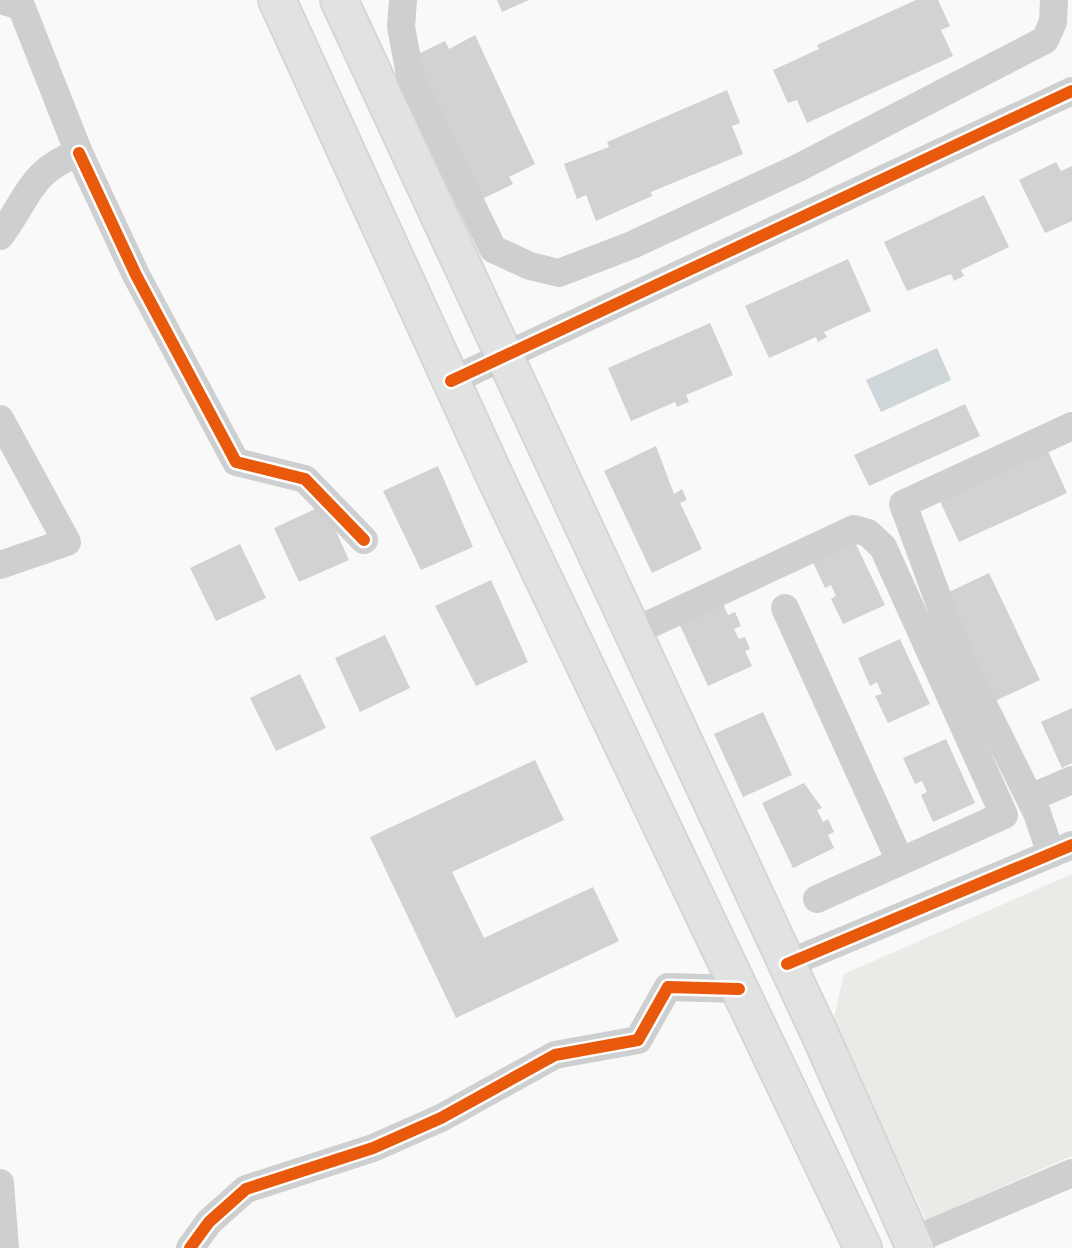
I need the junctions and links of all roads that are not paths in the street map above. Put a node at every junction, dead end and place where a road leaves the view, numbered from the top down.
1 (0, 0) edge
2 (277, 0) edge
3 (339, 0) edge
4 (403, 0) edge
5 (1054, 0) edge
6 (1072, 91) edge
7 (79, 153) junction
8 (0, 236) edge
9 (506, 358) junction
10 (451, 381) junction
11 (0, 419) edge
12 (1072, 426) edge
13 (364, 540) dead end
14 (0, 565) edge
15 (785, 608) dead end
16 (633, 632) junction
17 (1072, 780) edge
18 (1030, 798) junction
19 (1061, 849) edge
20 (900, 861) junction
21 (817, 899) dead end
22 (787, 964) junction
23 (739, 989) junction
24 (1072, 1173) edge
25 (0, 1183) edge
26 (914, 1244) edge
27 (5, 1248) edge
28 (190, 1248) edge
29 (863, 1248) edge

1 - 7 street
2 - 10 main road
3 - 9 main road
4 - 5 street
6 - 9 street
7 - 8 street
7 - 13 street
9 - 10 street
9 - 16 main road
10 - 23 main road
11 - 14 street
12 - 18 street
15 - 20 street
16 - 20 street
16 - 22 main road
17 - 18 street
18 - 19 street
19 - 22 street
20 - 21 street
22 - 26 main road
23 - 28 street
23 - 29 main road
24 - 26 street
25 - 27 street

